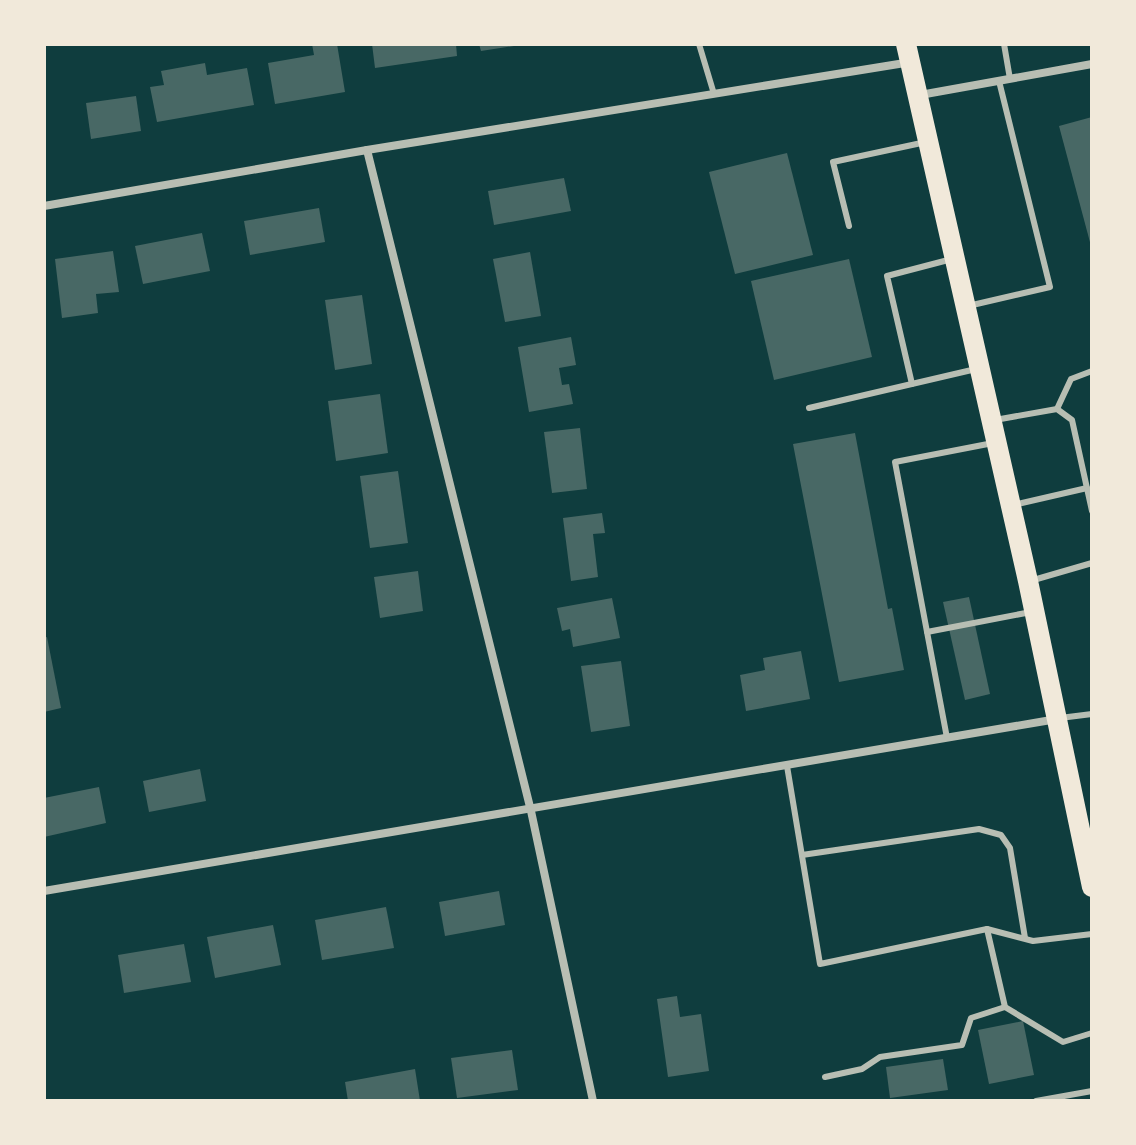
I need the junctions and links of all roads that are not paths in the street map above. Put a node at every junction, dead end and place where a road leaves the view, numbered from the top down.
1 (700, 44) edge
2 (1004, 44) edge
3 (908, 53) edge
4 (1092, 64) edge
5 (1010, 79) junction
6 (999, 81) junction
7 (714, 94) junction
8 (920, 95) junction
9 (930, 141) junction
10 (367, 150) junction
11 (44, 206) edge
12 (849, 226) dead end
13 (956, 258) junction
14 (967, 307) junction
15 (980, 368) junction
16 (1092, 371) edge
17 (912, 384) junction
18 (809, 408) dead end
19 (1057, 409) junction
20 (991, 420) junction
21 (997, 443) junction
22 (1087, 488) junction
23 (1010, 505) junction
24 (1092, 511) edge
25 (1092, 563) edge
26 (1028, 581) junction
27 (1034, 612) junction
28 (927, 632) junction
29 (1092, 714) edge
30 (1057, 719) junction
31 (947, 738) junction
32 (787, 766) junction
33 (531, 811) junction
34 (802, 855) junction
35 (1092, 887) edge
36 (44, 891) edge
37 (987, 929) junction
38 (1092, 934) edge
39 (1025, 938) junction
40 (1005, 1007) junction
41 (1092, 1033) edge
42 (825, 1077) dead end
43 (1092, 1091) edge
44 (1072, 1098) edge
45 (593, 1101) edge
46 (1036, 1101) edge

1 - 7 lane
2 - 5 lane
3 - 7 street
3 - 8 main road
4 - 5 street
5 - 6 street
6 - 8 street
6 - 14 lane
7 - 10 street
8 - 9 main road
9 - 12 lane
9 - 13 main road
10 - 11 street
10 - 33 street
13 - 14 main road
13 - 17 lane
14 - 15 main road
15 - 17 lane
15 - 20 main road
16 - 19 lane
17 - 18 lane
19 - 20 lane
19 - 22 lane
20 - 21 main road
21 - 23 main road
21 - 28 lane
22 - 23 lane
22 - 24 lane
23 - 26 main road
25 - 26 lane
26 - 27 main road
27 - 28 lane
27 - 30 main road
28 - 31 lane
29 - 30 lane
30 - 31 street
30 - 35 main road
31 - 32 street
32 - 33 street
32 - 34 lane
33 - 36 street
33 - 45 street
34 - 37 lane
34 - 39 lane
37 - 39 lane
37 - 40 lane
38 - 39 lane
40 - 41 lane
40 - 42 lane
43 - 44 lane
44 - 46 lane

